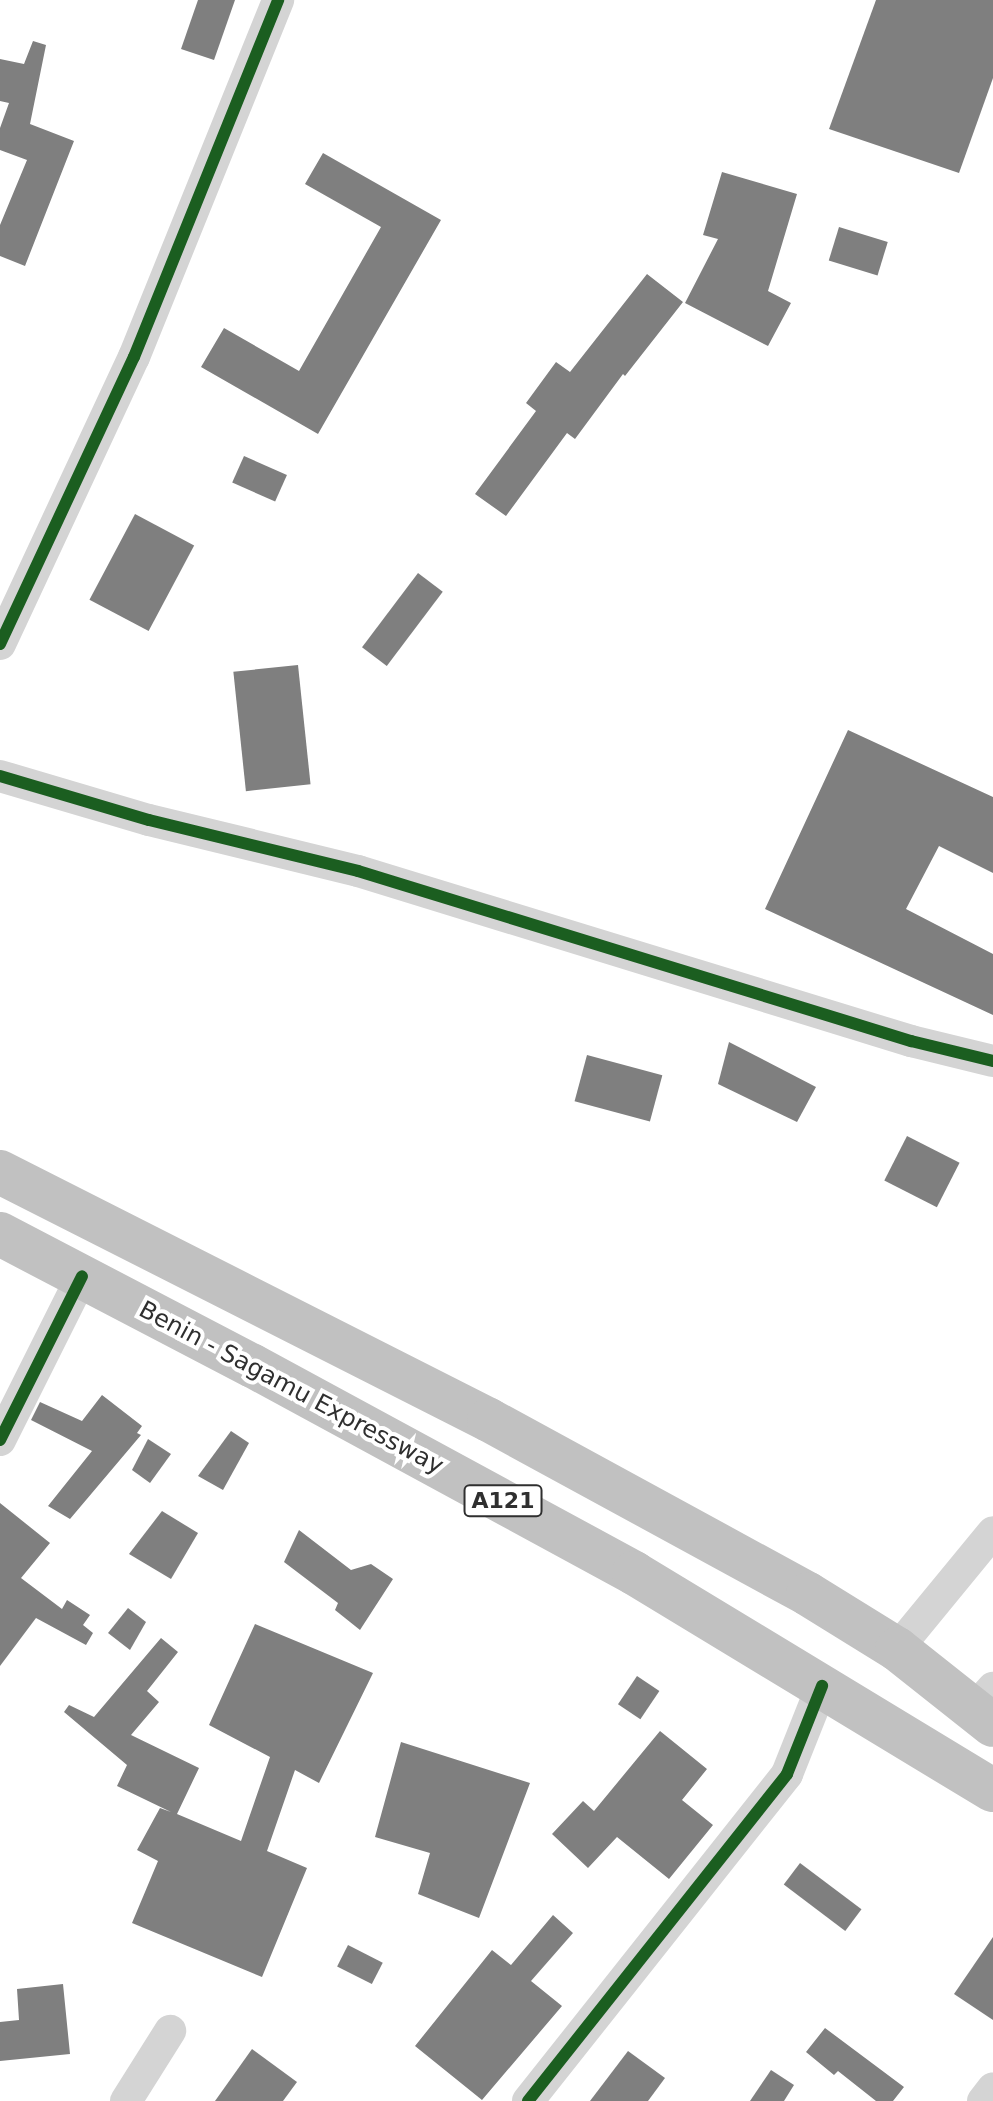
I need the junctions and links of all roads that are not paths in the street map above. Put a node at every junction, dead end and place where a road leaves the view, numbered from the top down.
1 (278, 0) edge
2 (0, 644) edge
3 (0, 776) edge
4 (993, 1061) edge
5 (0, 1172) edge
6 (0, 1234) edge
7 (82, 1276) junction
8 (0, 1440) edge
9 (993, 1532) edge
10 (897, 1649) junction
11 (822, 1686) junction
12 (986, 1707) edge
13 (993, 1790) edge
14 (170, 2031) dead end
15 (993, 2088) edge
16 (126, 2101) edge
17 (528, 2101) edge
18 (983, 2101) edge

1 - 2 street
3 - 4 street
5 - 10 highway, A121
6 - 7 highway, Benin - Sagamu Expressway / A121
7 - 8 street
7 - 11 highway, Benin - Sagamu Expressway / A121
9 - 10 street
10 - 12 highway, A121
11 - 13 highway, Benin - Sagamu Expressway / A121
11 - 17 street
14 - 16 street
15 - 18 street

